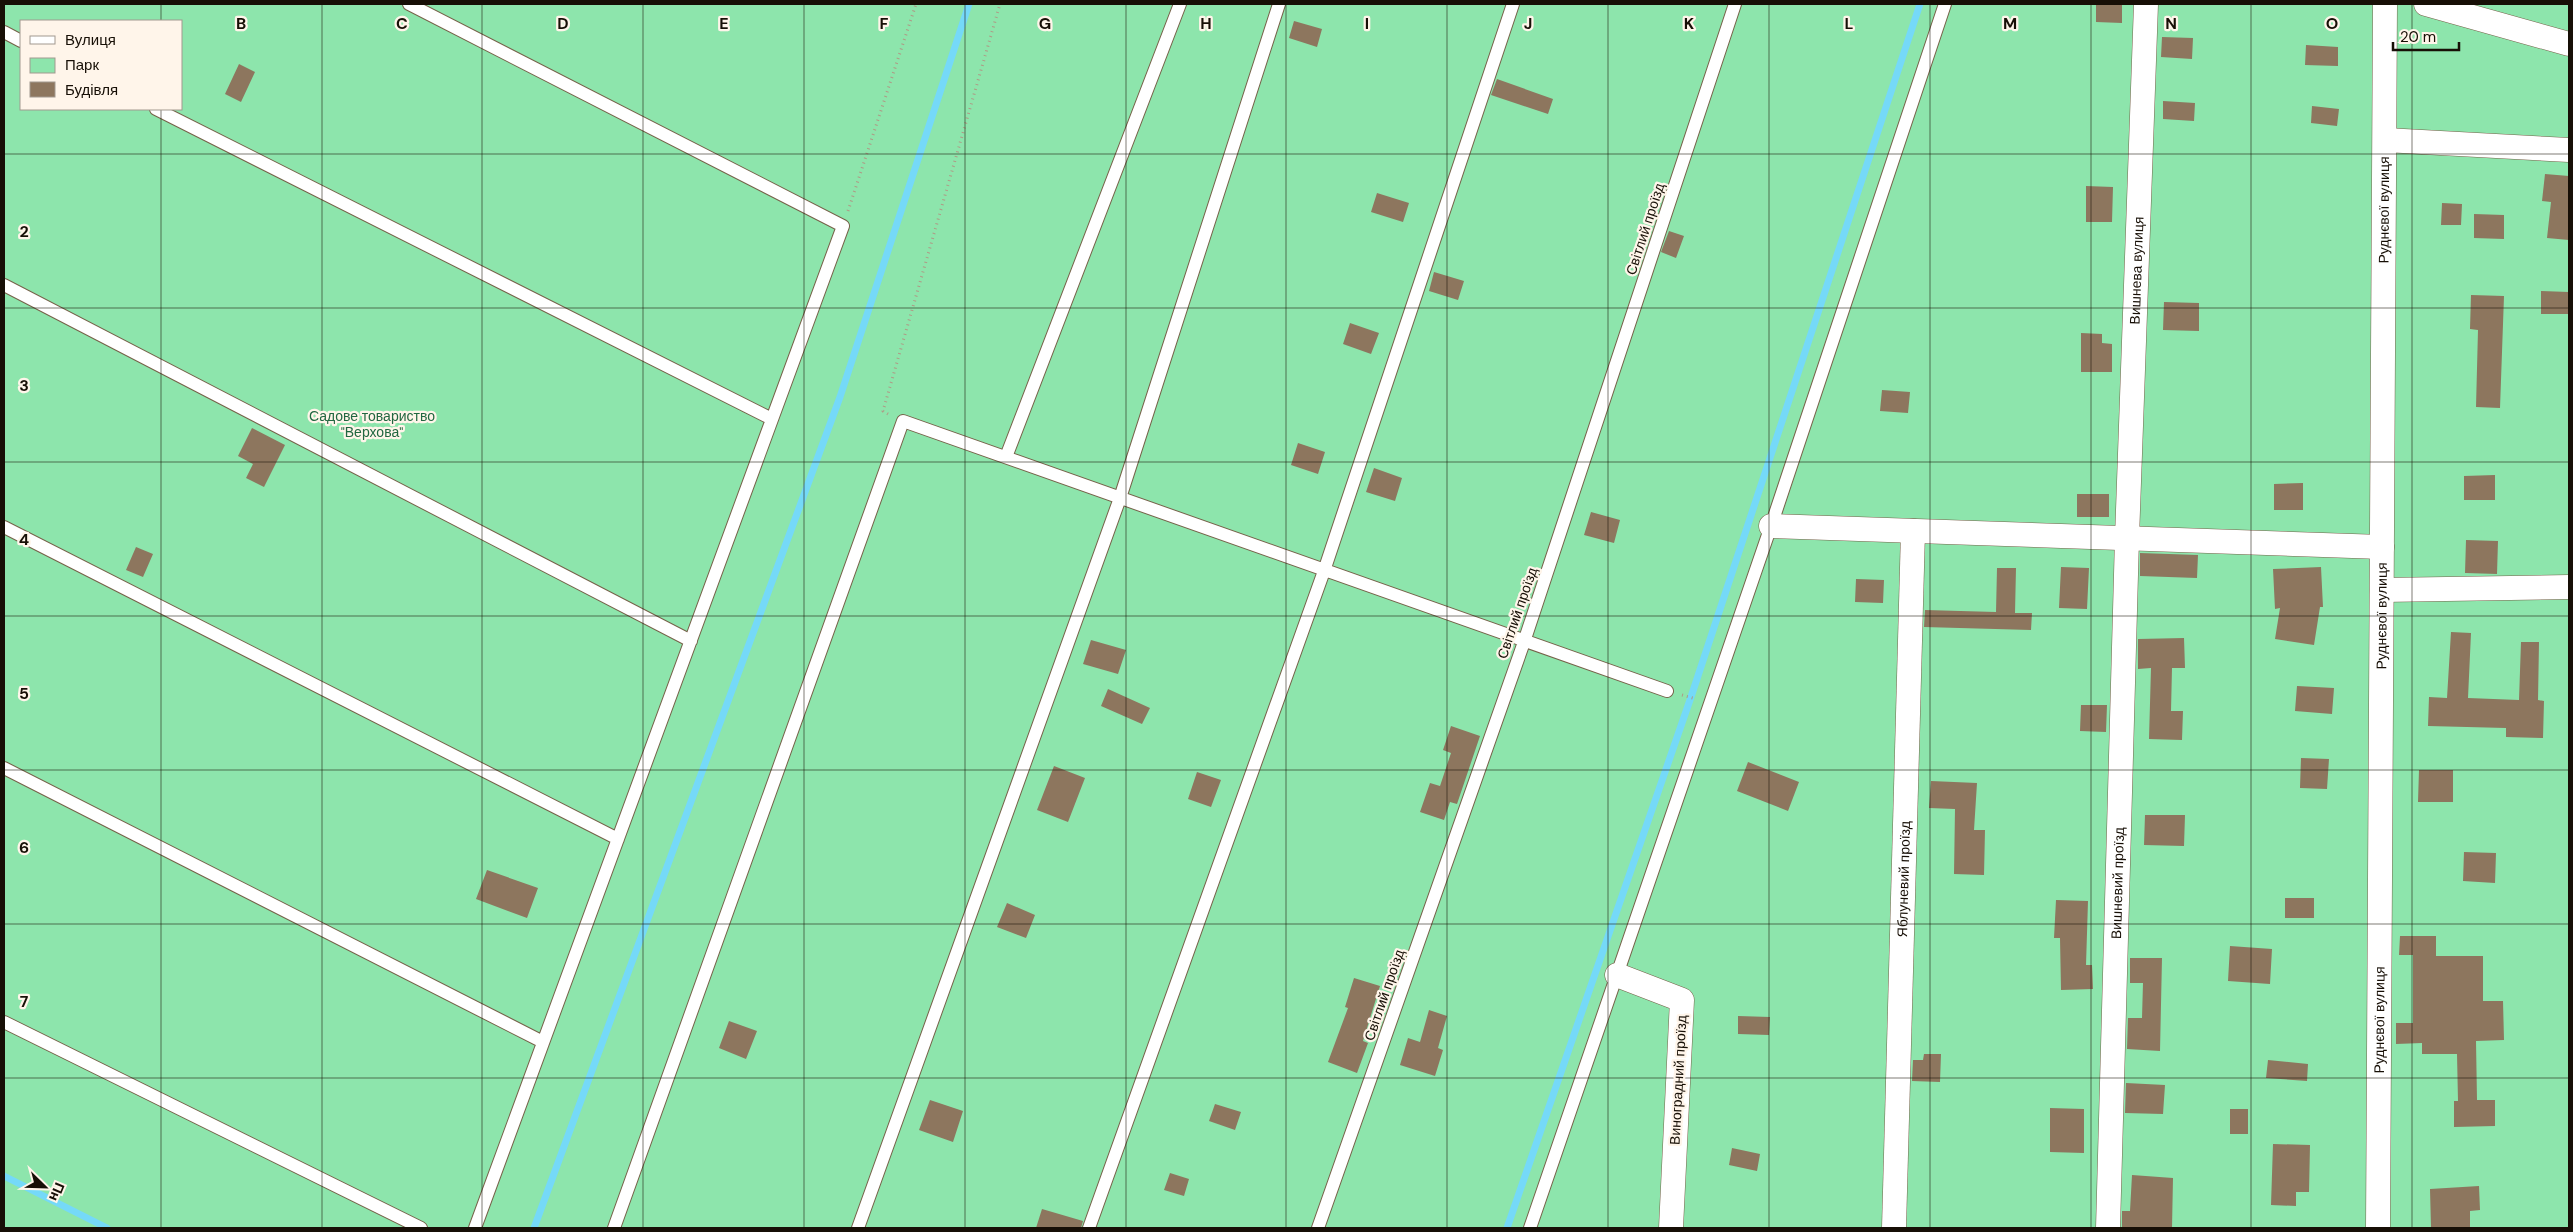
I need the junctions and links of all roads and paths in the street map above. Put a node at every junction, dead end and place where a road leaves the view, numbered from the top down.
1 (409, 4) edge
2 (916, 4) edge
3 (1000, 4) edge
4 (1180, 4) edge
5 (1279, 4) edge
6 (1513, 4) edge
7 (1735, 4) edge
8 (1945, 4) edge
9 (2146, 4) edge
10 (2385, 4) edge
11 (2426, 4) edge
12 (4, 32) edge
13 (20, 40) edge
14 (2569, 44) edge
15 (158, 110) edge
16 (2385, 140) junction
17 (2569, 150) edge
18 (843, 226) junction
19 (4, 285) edge
20 (772, 419) junction
21 (903, 421) junction
22 (1006, 457) junction
23 (1120, 498) junction
24 (1771, 526) junction
25 (4, 527) edge
26 (1913, 531) junction
27 (2127, 538) junction
28 (2382, 547) junction
29 (1324, 570) junction
30 (2569, 587) edge
31 (2382, 590) junction
32 (691, 641) junction
33 (1524, 642) junction
34 (1667, 691) joint
35 (1710, 703) junction
36 (4, 768) edge
37 (618, 839) junction
38 (1617, 976) junction
39 (4, 1022) edge
40 (543, 1042) junction
41 (421, 1228) edge
42 (475, 1228) edge
43 (614, 1228) edge
44 (858, 1228) edge
45 (1089, 1228) edge
46 (1318, 1228) edge
47 (1530, 1228) edge
48 (1671, 1228) edge
49 (1894, 1228) edge
50 (2108, 1228) edge
51 (2378, 1228) edge

1 - 18 lane
2 - 18 path
3 - 21 path
4 - 22 lane
5 - 23 lane
6 - 29 lane
7 - 33 lane, Світлий проїзд
8 - 24 lane
9 - 27 street, Вишнева вулиця
10 - 16 street, Руднєвої вулиця
11 - 14 street
12 - 13 lane
15 - 20 lane
16 - 17 street
16 - 28 street, Руднєвої вулиця
18 - 20 lane
19 - 32 lane
20 - 32 lane
21 - 22 lane
21 - 43 lane
22 - 23 lane
23 - 29 lane
23 - 44 lane
24 - 26 street
24 - 35 lane
25 - 37 lane
26 - 27 street
26 - 49 street, Яблуневий проїзд
27 - 28 street
27 - 50 street, Вишневий проїзд
28 - 31 street, Руднєвої вулиця
29 - 33 lane
29 - 45 lane
30 - 31 street
31 - 51 street, Руднєвої вулиця
32 - 37 lane
33 - 34 lane
33 - 46 lane, Світлий проїзд
34 - 35 path
35 - 38 lane
36 - 40 lane
37 - 40 lane
38 - 47 lane
38 - 48 street, Виноградний проїзд
39 - 41 lane
40 - 42 lane

